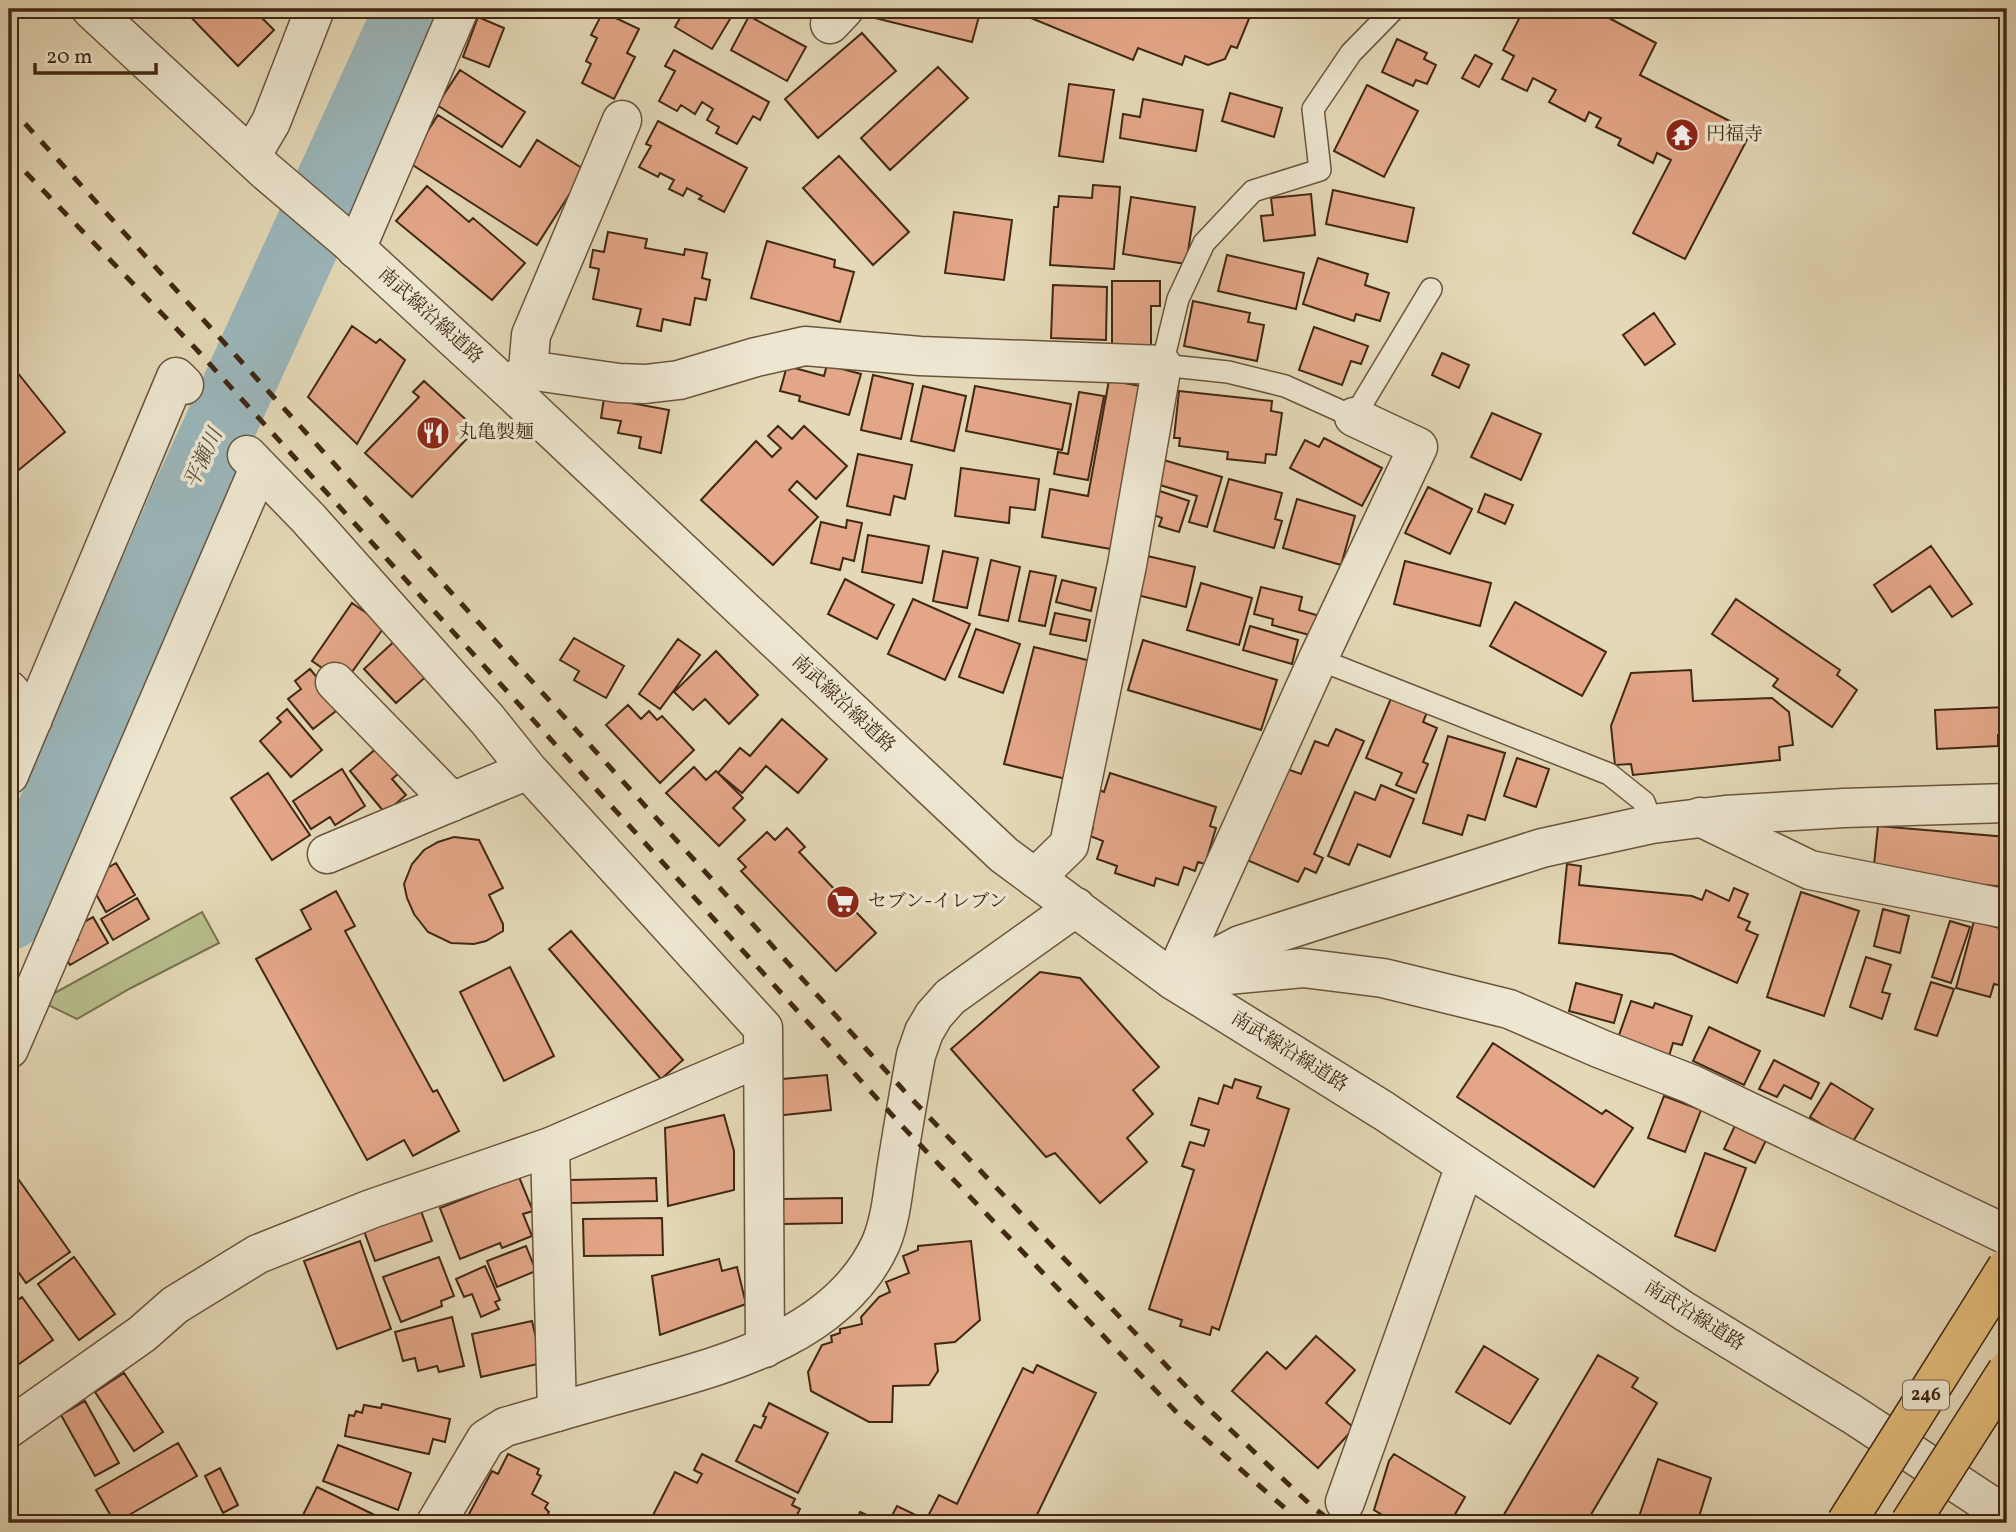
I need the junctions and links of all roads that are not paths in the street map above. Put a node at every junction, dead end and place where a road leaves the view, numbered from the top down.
1 (91, 9) edge
2 (316, 9) edge
3 (458, 9) edge
4 (1394, 9) edge
5 (622, 120) dead end
6 (259, 164) junction
7 (352, 244) junction
8 (1432, 289) dead end
9 (1162, 365) junction
10 (518, 379) junction
11 (184, 385) dead end
12 (1354, 417) junction
13 (1318, 659) junction
14 (335, 681) dead end
15 (9, 690) edge
16 (33, 719) junction
17 (528, 770) junction
18 (9, 775) edge
19 (452, 802) junction
20 (2007, 803) edge
21 (1699, 817) junction
22 (1652, 824) junction
23 (327, 854) dead end
24 (1035, 878) junction
25 (1076, 906) junction
26 (2007, 909) edge
27 (1173, 979) junction
28 (9, 1049) edge
29 (763, 1056) junction
30 (1384, 1111) joint
31 (550, 1147) junction
32 (1465, 1166) junction
33 (2007, 1236) edge
34 (2007, 1266) edge
35 (765, 1348) junction
36 (2007, 1370) edge
37 (557, 1412) junction
38 (9, 1428) edge
39 (1345, 1502) dead end
40 (2007, 1516) edge
41 (436, 1523) edge
42 (1846, 1523) edge
43 (1910, 1523) edge

1 - 6 street, 南武線沿線道路
2 - 6 street
3 - 7 street
4 - 9 lane
5 - 10 street
6 - 7 street, 南武線沿線道路
7 - 10 street, 南武線沿線道路
8 - 12 lane
9 - 10 street
9 - 12 lane
9 - 24 street
10 - 24 street, 南武線沿線道路
11 - 16 street
12 - 13 street
13 - 22 lane
13 - 27 street
14 - 19 street
15 - 16 street
16 - 18 street
17 - 19 street
17 - 28 street
17 - 29 street
19 - 23 street
20 - 21 street
21 - 22 street
21 - 26 street
22 - 27 street
24 - 25 street, 南武線沿線道路
25 - 27 street, 南武線沿線道路
25 - 35 street
27 - 30 street, 南武線沿線道路
27 - 33 street
29 - 31 street
29 - 35 street
30 - 32 street, 南武沿線道路
31 - 37 street
31 - 38 street
32 - 39 street
32 - 40 street, 南武沿線道路
34 - 42 highway, 246, bridge
35 - 37 street
36 - 43 highway, 246, bridge
37 - 41 street

